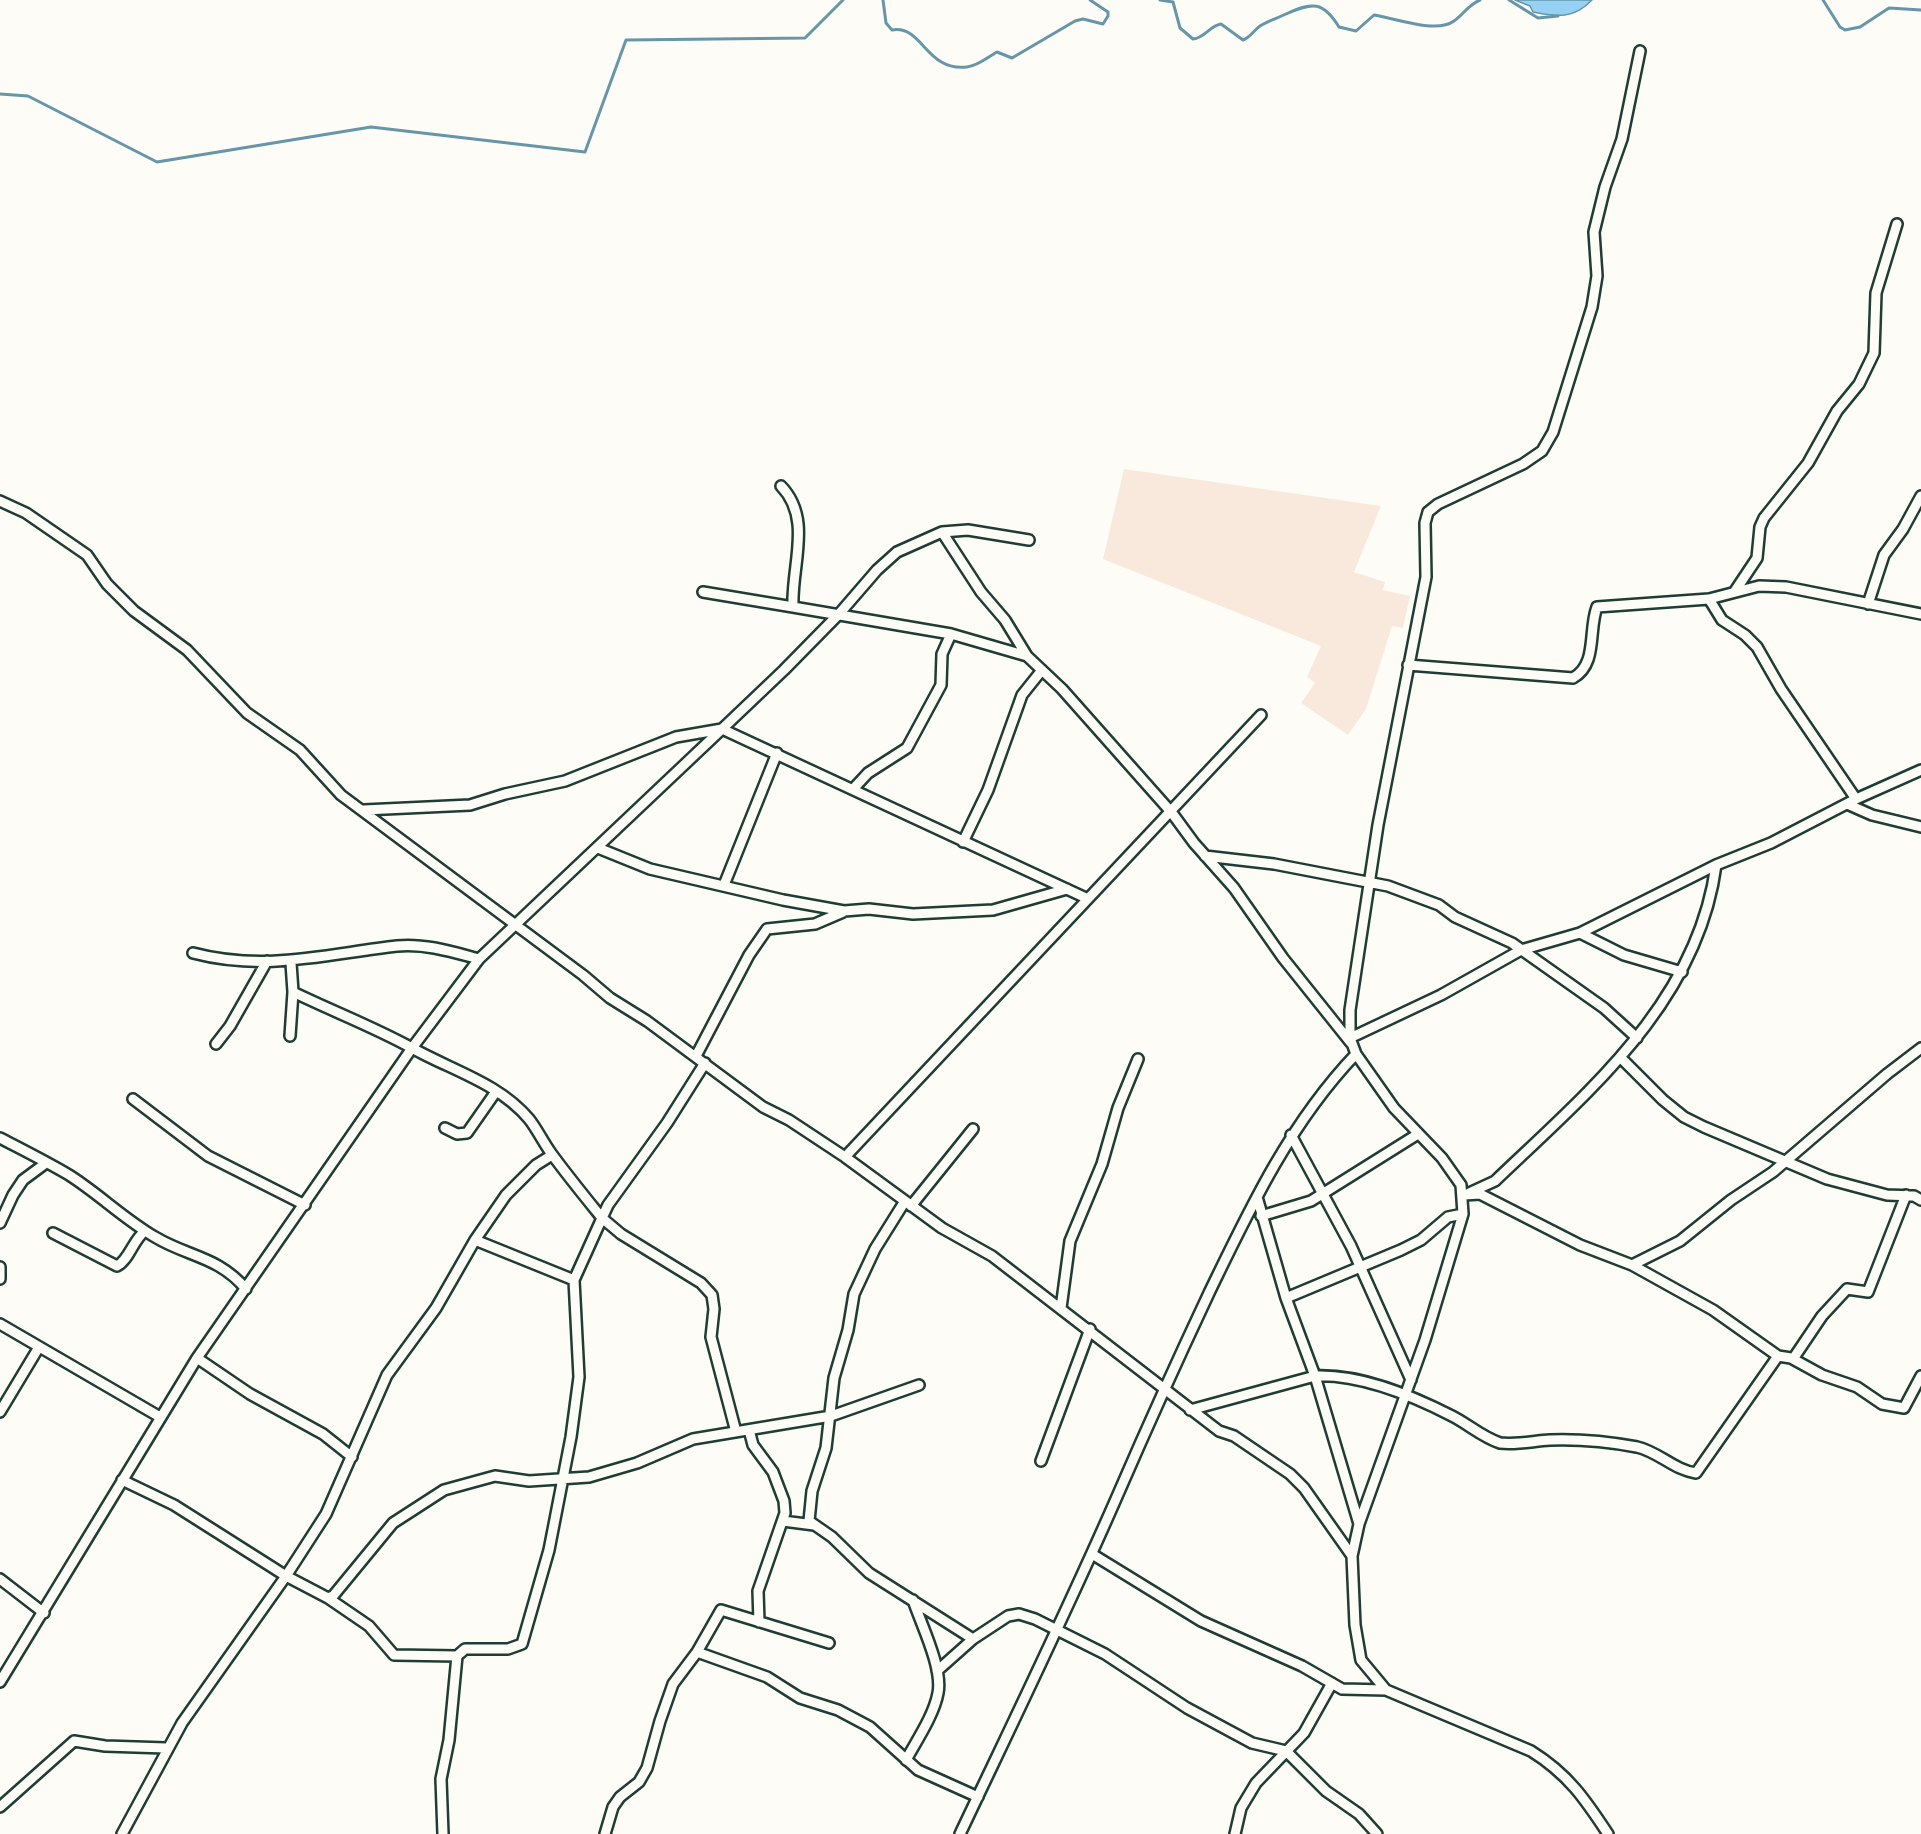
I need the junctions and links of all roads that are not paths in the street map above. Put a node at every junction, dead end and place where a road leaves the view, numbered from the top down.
1 (1640, 51) dead end
2 (1897, 224) dead end
3 (781, 486) dead end
4 (1921, 497) edge
5 (0, 501) edge
6 (942, 532) junction
7 (1029, 540) dead end
8 (1735, 591) junction
9 (703, 592) dead end
10 (1709, 599) junction
11 (1868, 604) junction
12 (793, 607) junction
13 (1918, 612) edge
14 (839, 614) junction
15 (951, 634) junction
16 (1026, 656) junction
17 (1408, 665) junction
18 (1042, 669) junction
19 (1261, 715) dead end
20 (722, 729) junction
21 (777, 753) junction
22 (1921, 770) edge
23 (854, 788) junction
24 (1852, 802) junction
25 (364, 810) junction
26 (1172, 813) junction
27 (1921, 827) edge
28 (963, 842) junction
29 (598, 848) junction
30 (1205, 856) junction
31 (1716, 866) junction
32 (1370, 883) junction
33 (724, 885) junction
34 (1066, 889) junction
35 (1086, 898) junction
36 (844, 911) junction
37 (516, 926) junction
38 (1580, 933) junction
39 (1521, 950) junction
40 (193, 953) dead end
41 (479, 959) junction
42 (267, 960) junction
43 (291, 963) junction
44 (1682, 972) junction
45 (293, 992) junction
46 (290, 1036) dead end
47 (1637, 1038) junction
48 (1351, 1040) junction
49 (216, 1044) dead end
50 (412, 1048) junction
51 (1921, 1048) edge
52 (1356, 1054) junction
53 (696, 1056) junction
54 (1138, 1059) dead end
55 (1622, 1059) junction
56 (705, 1063) junction
57 (495, 1093) junction
58 (134, 1099) dead end
59 (445, 1128) dead end
60 (973, 1129) dead end
61 (1418, 1134) junction
62 (1291, 1135) junction
63 (0, 1137) edge
64 (552, 1155) junction
65 (845, 1157) junction
66 (1787, 1161) junction
67 (46, 1163) junction
68 (1323, 1193) junction
69 (1464, 1195) junction
70 (1906, 1195) junction
71 (1257, 1197) junction
72 (1921, 1200) edge
73 (908, 1203) junction
74 (304, 1205) junction
75 (1463, 1214) junction
76 (1262, 1216) junction
77 (603, 1218) junction
78 (0, 1223) edge
79 (145, 1231) junction
80 (53, 1233) dead end
81 (475, 1240) junction
82 (1632, 1265) junction
83 (0, 1267) edge
84 (1359, 1267) junction
85 (0, 1279) edge
86 (574, 1280) junction
87 (246, 1289) junction
88 (1286, 1298) junction
89 (1061, 1308) junction
90 (0, 1324) edge
91 (1090, 1329) junction
92 (39, 1347) junction
93 (1778, 1356) junction
94 (197, 1358) junction
95 (1793, 1359) junction
96 (1315, 1376) junction
97 (1921, 1376) edge
98 (1411, 1380) junction
99 (918, 1385) dead end
100 (1164, 1389) junction
101 (1406, 1396) junction
102 (1190, 1410) junction
103 (0, 1412) edge
104 (831, 1416) junction
105 (160, 1417) junction
106 (749, 1430) junction
107 (736, 1432) junction
108 (352, 1458) junction
109 (1041, 1461) dead end
110 (565, 1479) junction
111 (122, 1480) junction
112 (783, 1521) junction
113 (1359, 1524) junction
114 (814, 1525) junction
115 (1092, 1554) junction
116 (1352, 1556) junction
117 (286, 1576) junction
118 (0, 1579) edge
119 (328, 1598) junction
120 (913, 1600) junction
121 (44, 1613) junction
122 (759, 1623) junction
123 (1056, 1627) junction
124 (973, 1639) junction
125 (829, 1643) dead end
126 (697, 1652) junction
127 (457, 1656) junction
128 (937, 1671) junction
129 (0, 1682) edge
130 (1332, 1683) junction
131 (1386, 1690) junction
132 (166, 1748) junction
133 (1286, 1751) junction
134 (906, 1760) junction
135 (978, 1797) junction
136 (0, 1807) edge
137 (123, 1834) edge
138 (443, 1834) edge
139 (604, 1834) edge
140 (960, 1834) edge
141 (1235, 1834) edge
142 (1377, 1834) edge
143 (1608, 1834) edge

1 - 17 street
2 - 8 street
3 - 12 street
4 - 11 street
5 - 25 street
6 - 7 street
6 - 14 street
6 - 16 street
8 - 10 street
8 - 11 street
9 - 12 street
10 - 17 street
10 - 24 street
11 - 13 street
12 - 14 street
14 - 15 street
14 - 20 street
15 - 16 street
15 - 23 street
16 - 18 street
17 - 32 street
18 - 26 street
18 - 28 street
19 - 26 street
20 - 21 street
20 - 25 street
20 - 29 street
21 - 23 street
21 - 33 street
22 - 24 street
23 - 28 street
24 - 27 street
24 - 31 street
25 - 37 street
26 - 30 street
26 - 35 street
28 - 34 street
29 - 33 street
29 - 37 street
30 - 32 street
30 - 48 street
31 - 38 street
31 - 44 street
32 - 39 street
32 - 48 street
33 - 36 street
34 - 35 street
34 - 36 street
35 - 65 street
36 - 53 street
37 - 41 street
37 - 53 street
38 - 39 street
38 - 44 street
39 - 47 street
39 - 48 street
40 - 42 street
41 - 43 street
41 - 50 street
42 - 43 street
42 - 49 street
43 - 45 street
44 - 47 street
45 - 46 street
45 - 50 street
47 - 55 street
48 - 52 street
50 - 57 street
50 - 74 street
51 - 66 street
52 - 61 street
52 - 62 street
53 - 56 street
54 - 89 street
55 - 66 street
55 - 69 street
56 - 65 street
56 - 77 street
57 - 59 street
57 - 64 street
58 - 74 street
60 - 73 street
61 - 68 street
61 - 69 street
62 - 68 street
62 - 71 street
63 - 67 street
64 - 77 street
64 - 81 street
65 - 73 street
66 - 70 street
66 - 82 street
67 - 78 street
67 - 79 street
68 - 76 street
68 - 84 street
69 - 75 street
69 - 82 street
70 - 72 street
70 - 95 street
71 - 76 street
71 - 100 street
73 - 89 street
73 - 104 street
74 - 87 street
75 - 84 street
75 - 98 street
76 - 88 street
77 - 86 street
77 - 107 street
79 - 80 street
79 - 87 street
81 - 86 street
81 - 108 street
82 - 93 street
83 - 85 street
84 - 88 street
84 - 98 street
86 - 110 street
87 - 94 street
88 - 96 street
89 - 91 street
90 - 92 street
91 - 100 street
91 - 109 street
92 - 103 street
92 - 105 street
93 - 95 street
93 - 101 street
94 - 105 street
94 - 108 street
95 - 97 street
96 - 101 street
96 - 102 street
96 - 113 street
98 - 101 street
99 - 104 street
100 - 102 street
100 - 115 street
101 - 113 street
102 - 116 street
104 - 106 street
104 - 114 street
105 - 111 street
106 - 107 street
106 - 112 street
107 - 110 street
108 - 117 street
110 - 119 street
110 - 127 street
111 - 117 street
111 - 121 street
112 - 114 street
112 - 122 street
113 - 116 street
114 - 120 street
115 - 123 street
115 - 130 street
116 - 131 street
117 - 119 street
117 - 132 street
118 - 121 street
119 - 127 street
120 - 124 street
120 - 128 street
121 - 129 street
122 - 125 street
122 - 126 street
123 - 124 street
123 - 133 street
123 - 135 street
124 - 128 street
126 - 134 street
126 - 139 street
127 - 138 street
128 - 134 street
130 - 131 street
130 - 133 street
131 - 143 street
132 - 136 street
132 - 137 street
133 - 141 street
133 - 142 street
134 - 135 street
135 - 140 street

